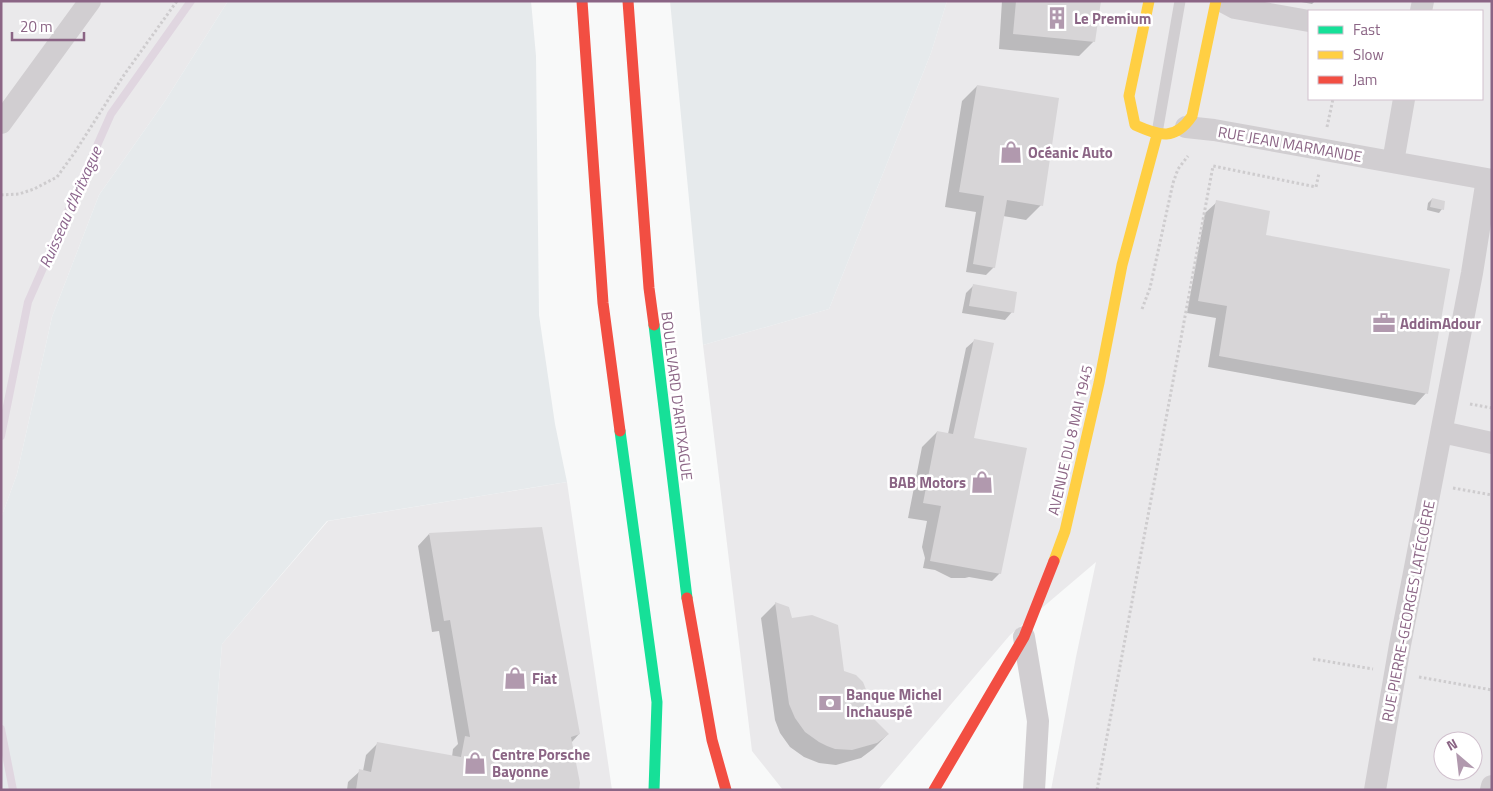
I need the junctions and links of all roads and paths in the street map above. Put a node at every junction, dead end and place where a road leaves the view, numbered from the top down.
1 (90, 1) edge
2 (176, 1) edge
3 (582, 1) edge
4 (628, 1) edge
5 (1149, 1) edge
6 (1180, 1) edge
7 (1216, 1) edge
8 (1222, 1) edge
9 (1308, 21) edge
10 (1333, 100) edge
11 (1404, 100) edge
12 (1, 123) edge
13 (1186, 127) junction
14 (1157, 135) junction
15 (1323, 150) junction
16 (1393, 162) junction
17 (1489, 179) edge
18 (1, 195) edge
19 (1467, 403) dead end
20 (1492, 408) edge
21 (1442, 432) junction
22 (1492, 443) edge
23 (1451, 488) dead end
24 (1492, 495) edge
25 (1024, 637) junction
26 (967, 736) junction
27 (654, 790) edge
28 (726, 790) edge
29 (926, 790) edge
30 (934, 790) edge
31 (1034, 790) edge
32 (1096, 790) edge
33 (1374, 790) edge

1 - 12 street
2 - 18 path
3 - 27 main road
4 - 28 main road, BOULEVARD D'ARITXAGUE
5 - 14 main road
6 - 14 lane
7 - 13 main road
8 - 9 street
10 - 15 path
11 - 16 street
13 - 14 main road
13 - 15 street, RUE JEAN MARMANDE
14 - 25 main road, AVENUE DU 8 MAI 1945
15 - 16 street, RUE JEAN MARMANDE
15 - 32 path
16 - 17 street, RUE JEAN MARMANDE
17 - 21 street, RUE PIERRE-GEORGES LATÉCOÈRE
19 - 20 path
21 - 22 street
21 - 33 street, RUE PIERRE-GEORGES LATÉCOÈRE
23 - 24 path
25 - 26 main road, AVENUE DU 8 MAI 1945
25 - 31 street
26 - 29 main road, AVENUE DU 8 MAI 1945
26 - 30 main road, AVENUE DU 8 MAI 1945

